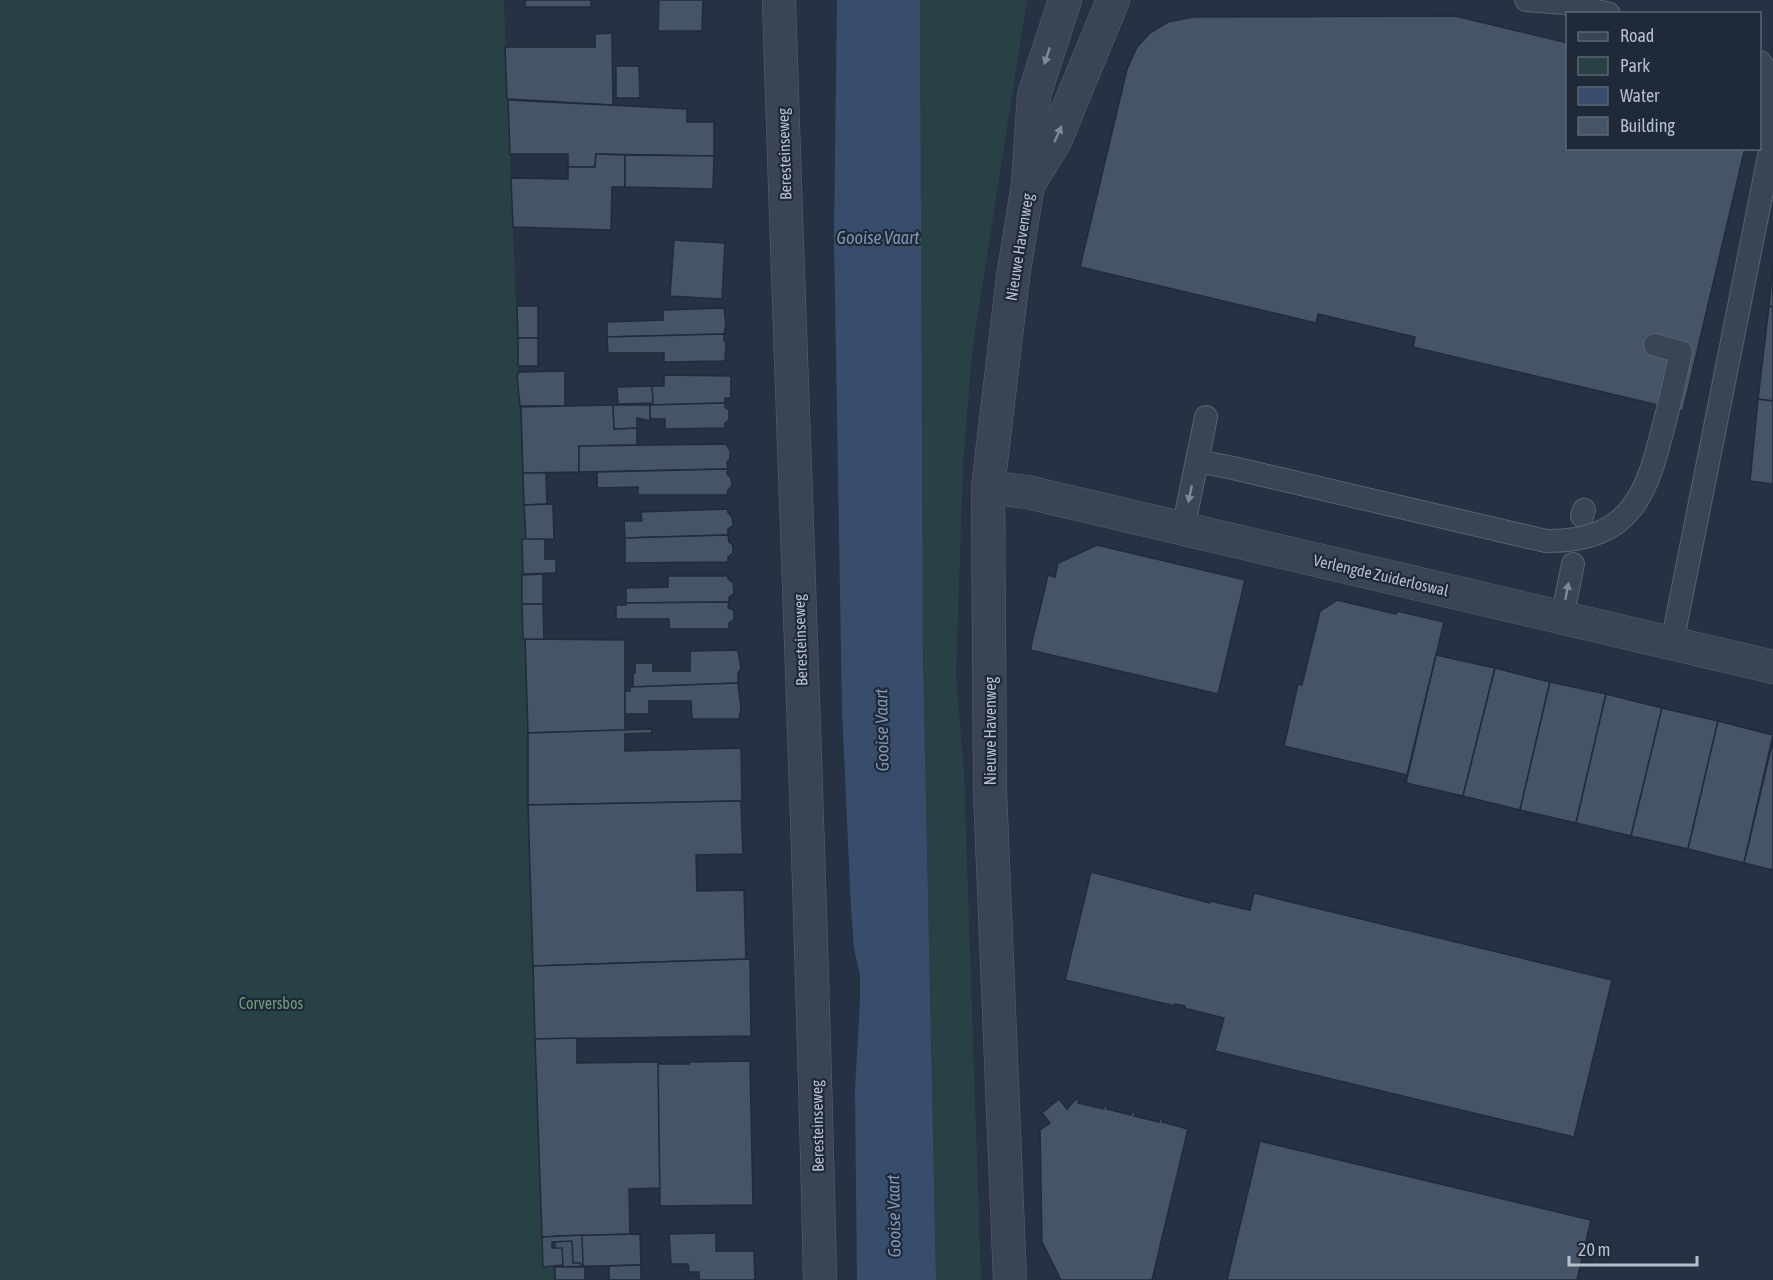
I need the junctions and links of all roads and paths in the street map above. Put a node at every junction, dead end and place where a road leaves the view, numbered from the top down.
1 (779, 0) edge
2 (1065, 0) edge
3 (1113, 0) edge
4 (1526, 0) edge
5 (1601, 12) edge
6 (1761, 64) edge
7 (1028, 184) junction
8 (1655, 345) dead end
9 (1206, 417) dead end
10 (1197, 461) junction
11 (988, 487) junction
12 (1183, 529) junction
13 (1573, 564) dead end
14 (1562, 618) junction
15 (1672, 643) junction
16 (1773, 667) edge
17 (820, 1280) edge
18 (1010, 1280) edge

1 - 17 street, Beresteinseweg
2 -> 7 street, Nieuwe Havenweg
7 -> 3 street, Nieuwe Havenweg
4 - 5 lane
6 - 15 lane
7 - 11 street, Nieuwe Havenweg
8 - 10 lane, bridge
9 - 10 lane
10 -> 12 lane
11 - 12 street, Verlengde Zuiderloswal
11 - 18 street, Nieuwe Havenweg
12 - 14 street, Verlengde Zuiderloswal
14 -> 13 lane
14 - 15 street, Verlengde Zuiderloswal
15 - 16 street, Verlengde Zuiderloswal

